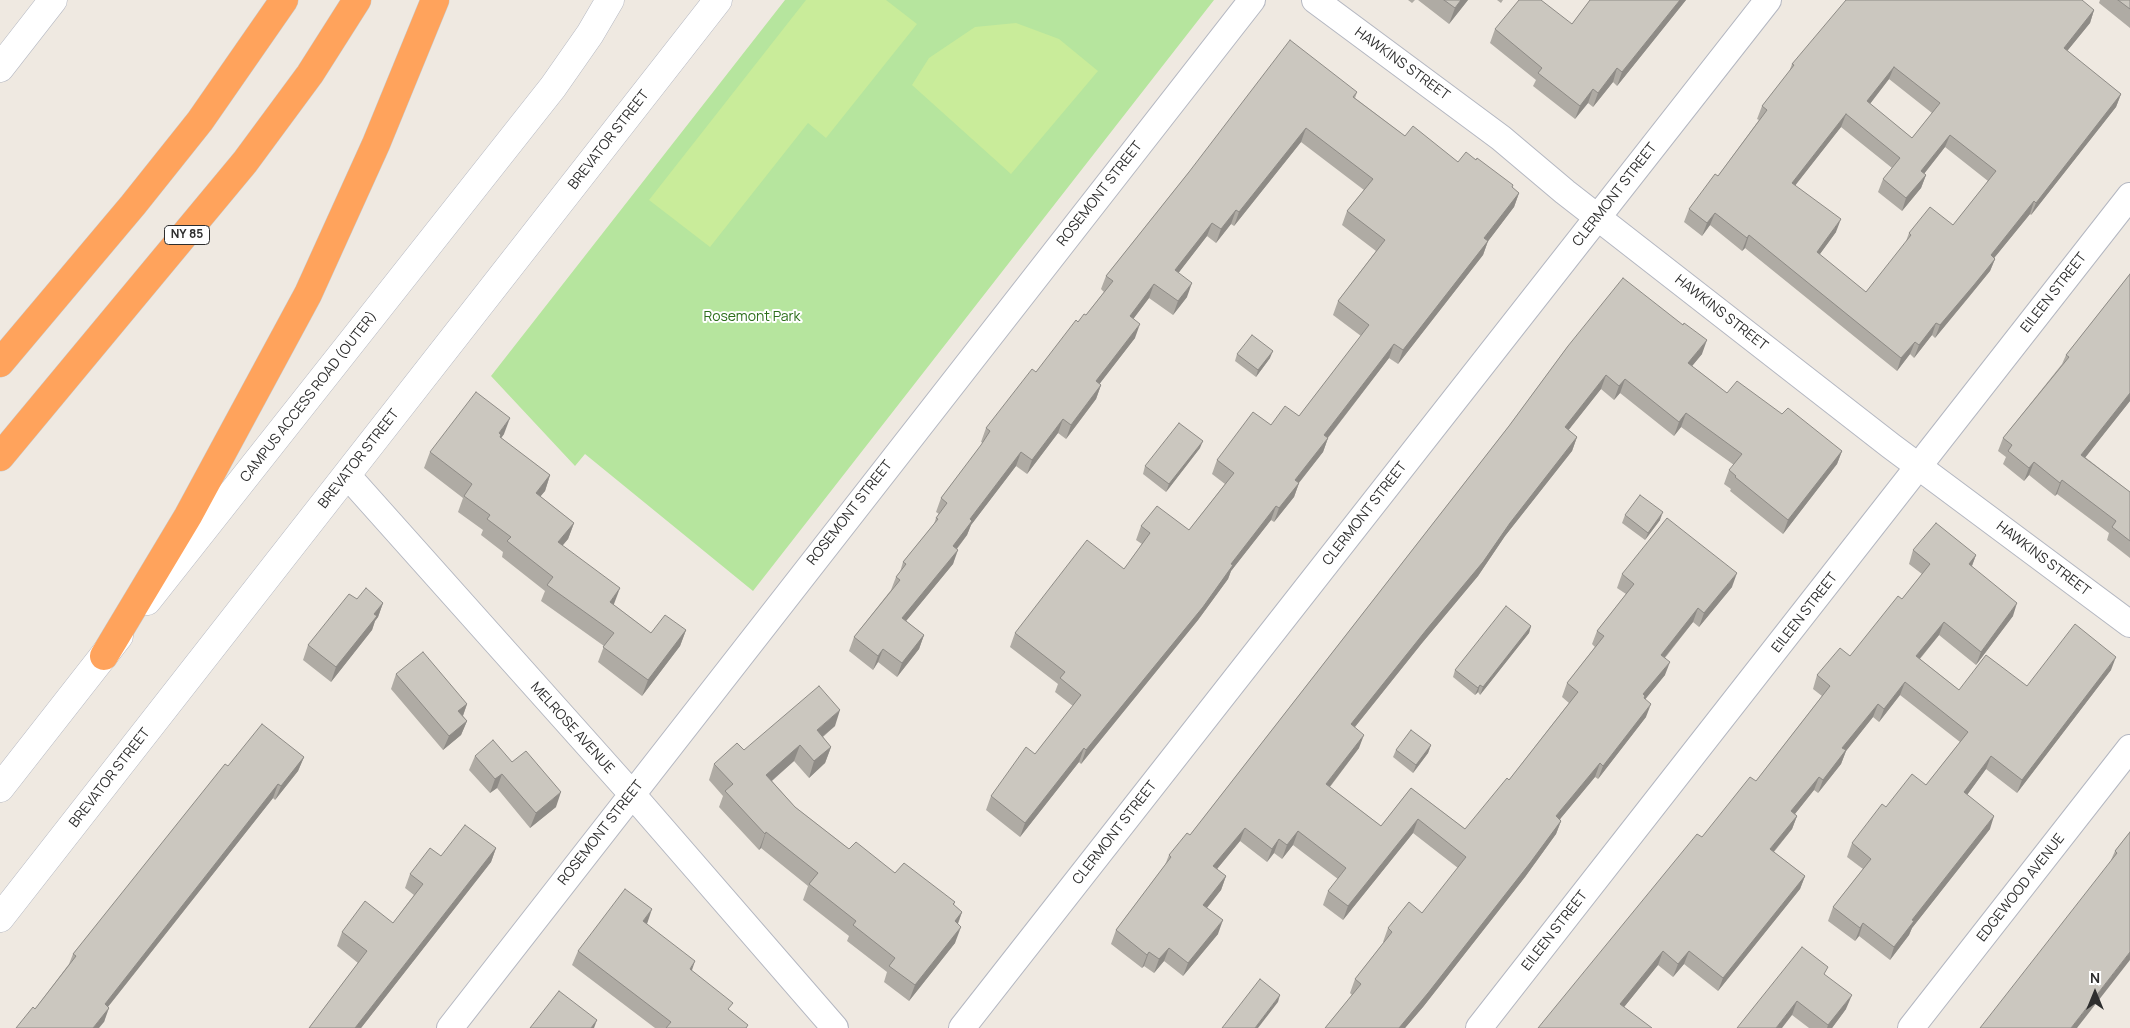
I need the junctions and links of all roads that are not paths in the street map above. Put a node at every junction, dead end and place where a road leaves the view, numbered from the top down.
1 (53, 0) edge
2 (284, 0) edge
3 (357, 0) edge
4 (435, 0) edge
5 (610, 0) edge
6 (718, 0) edge
7 (1252, 0) edge
8 (1315, 0) edge
9 (1768, 0) edge
10 (0, 68) edge
11 (2130, 196) edge
12 (1598, 217) junction
13 (0, 363) edge
14 (0, 457) edge
15 (1919, 467) junction
16 (347, 475) junction
17 (2130, 624) edge
18 (104, 656) junction
19 (2130, 748) edge
20 (0, 788) edge
21 (631, 793) junction
22 (0, 918) edge
23 (450, 1028) edge
24 (835, 1028) edge
25 (962, 1028) edge
26 (1479, 1028) edge
27 (1911, 1028) edge

1 - 10 street
2 - 13 highway
3 - 14 highway, NY 85
4 - 18 highway
5 - 18 street, CAMPUS ACCESS ROAD (OUTER)
6 - 16 street, BREVATOR STREET
7 - 21 street, ROSEMONT STREET
8 - 12 street, HAWKINS STREET
9 - 12 street, CLERMONT STREET
11 - 15 street, EILEEN STREET
12 - 15 street, HAWKINS STREET
12 - 25 street, CLERMONT STREET
15 - 17 street, HAWKINS STREET
15 - 26 street, EILEEN STREET
16 - 21 street, MELROSE AVENUE
16 - 22 street, BREVATOR STREET
18 - 20 street, CAMPUS ACCESS ROAD (OUTER)
19 - 27 street, EDGEWOOD AVENUE
21 - 23 street, ROSEMONT STREET
21 - 24 street, MELROSE AVENUE

